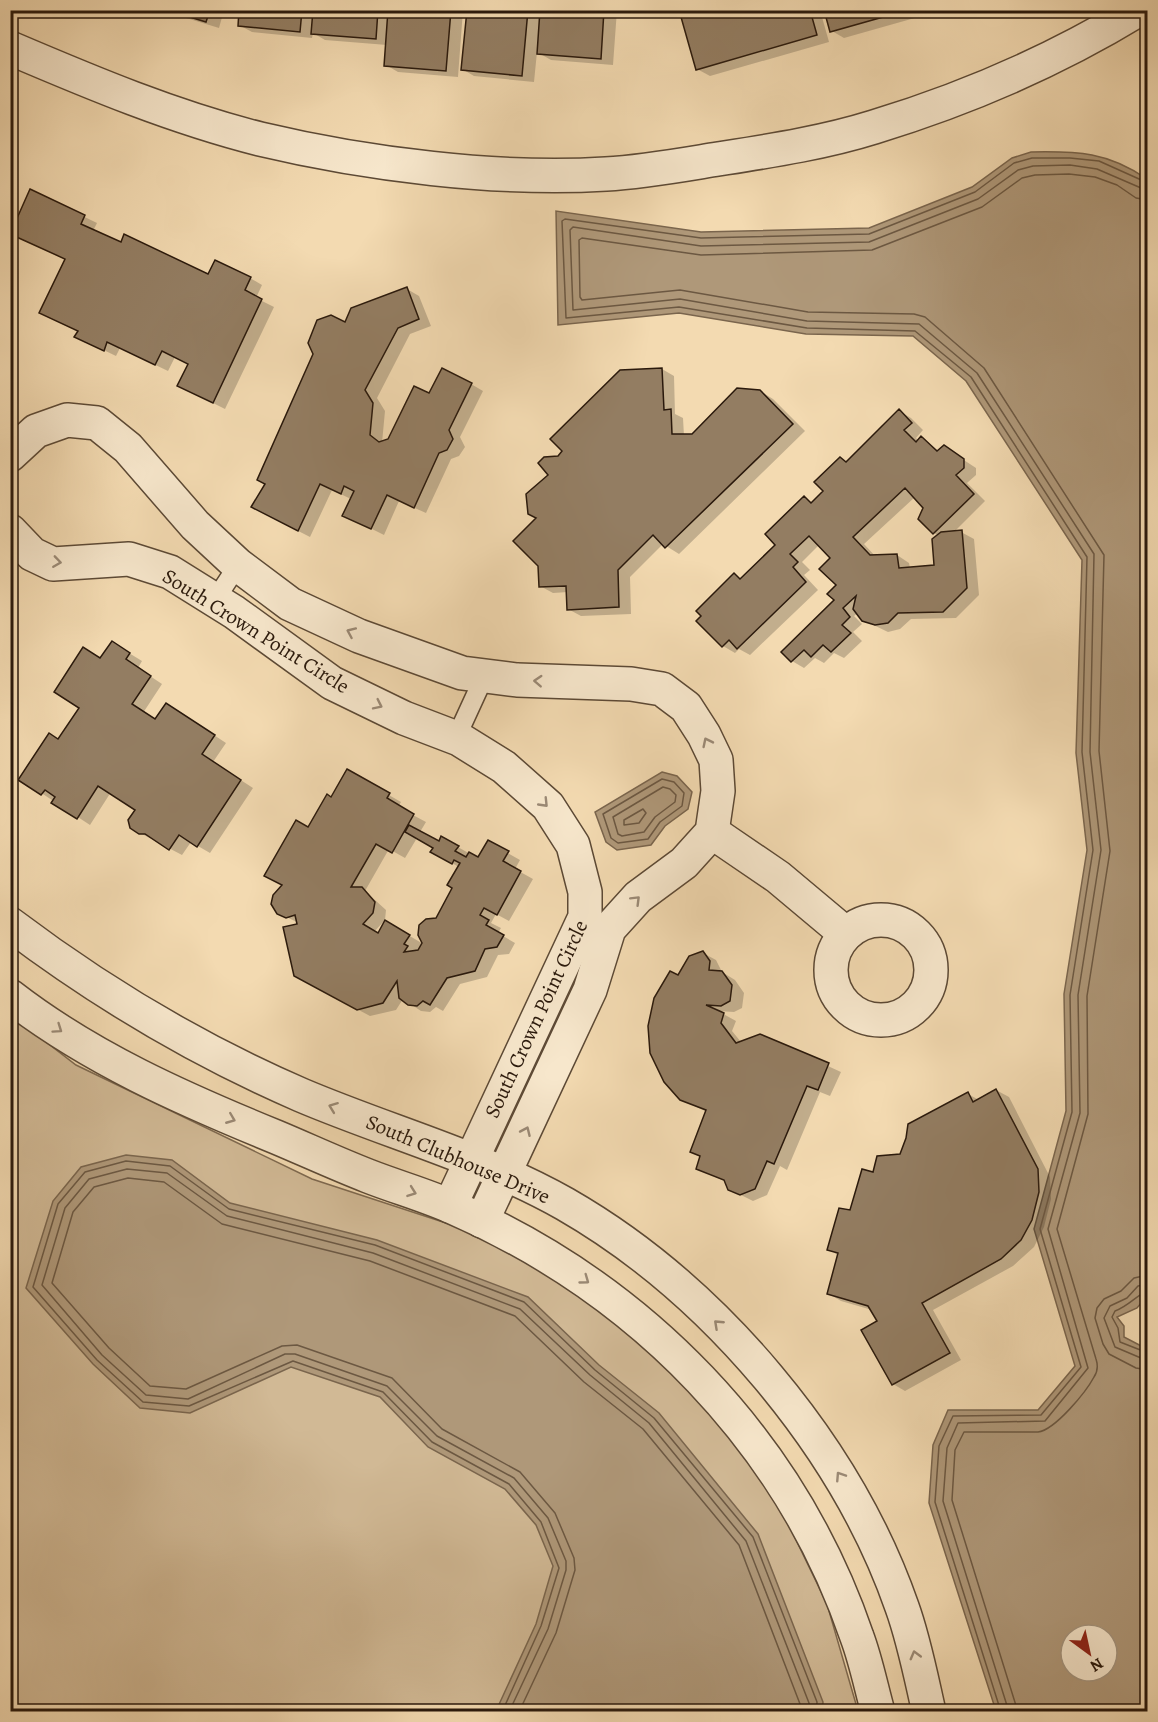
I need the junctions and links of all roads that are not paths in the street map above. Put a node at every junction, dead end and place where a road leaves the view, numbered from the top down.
1 (1138, 10) edge
2 (10, 48) edge
3 (10, 455) edge
4 (10, 531) edge
5 (238, 565) junction
6 (215, 600) junction
7 (484, 676) junction
8 (456, 738) junction
9 (712, 832) junction
10 (597, 923) junction
11 (12, 928) edge
12 (846, 934) dead end
13 (10, 996) edge
14 (472, 1160) junction
15 (504, 1176) junction
16 (450, 1206) junction
17 (482, 1221) junction
18 (878, 1712) edge
19 (929, 1712) edge

1 - 2 street
3 - 5 street, South Crown Point Circle
4 -> 6 street, South Crown Point Circle
5 - 6 lane
7 -> 5 street, South Crown Point Circle
6 -> 8 street, South Crown Point Circle
7 - 8 lane
9 -> 7 street, South Crown Point Circle
8 -> 10 street, South Crown Point Circle
10 -> 9 street, South Crown Point Circle
9 - 12 street
10 - 14 street, South Crown Point Circle
15 -> 10 street, South Crown Point Circle
14 -> 11 street, South Clubhouse Drive
13 -> 16 street
14 - 15 street, South Clubhouse Drive
14 - 16 street, South Crown Point Circle
15 - 17 street, South Crown Point Circle
19 -> 15 street, South Clubhouse Drive
16 - 17 street
17 -> 18 street

